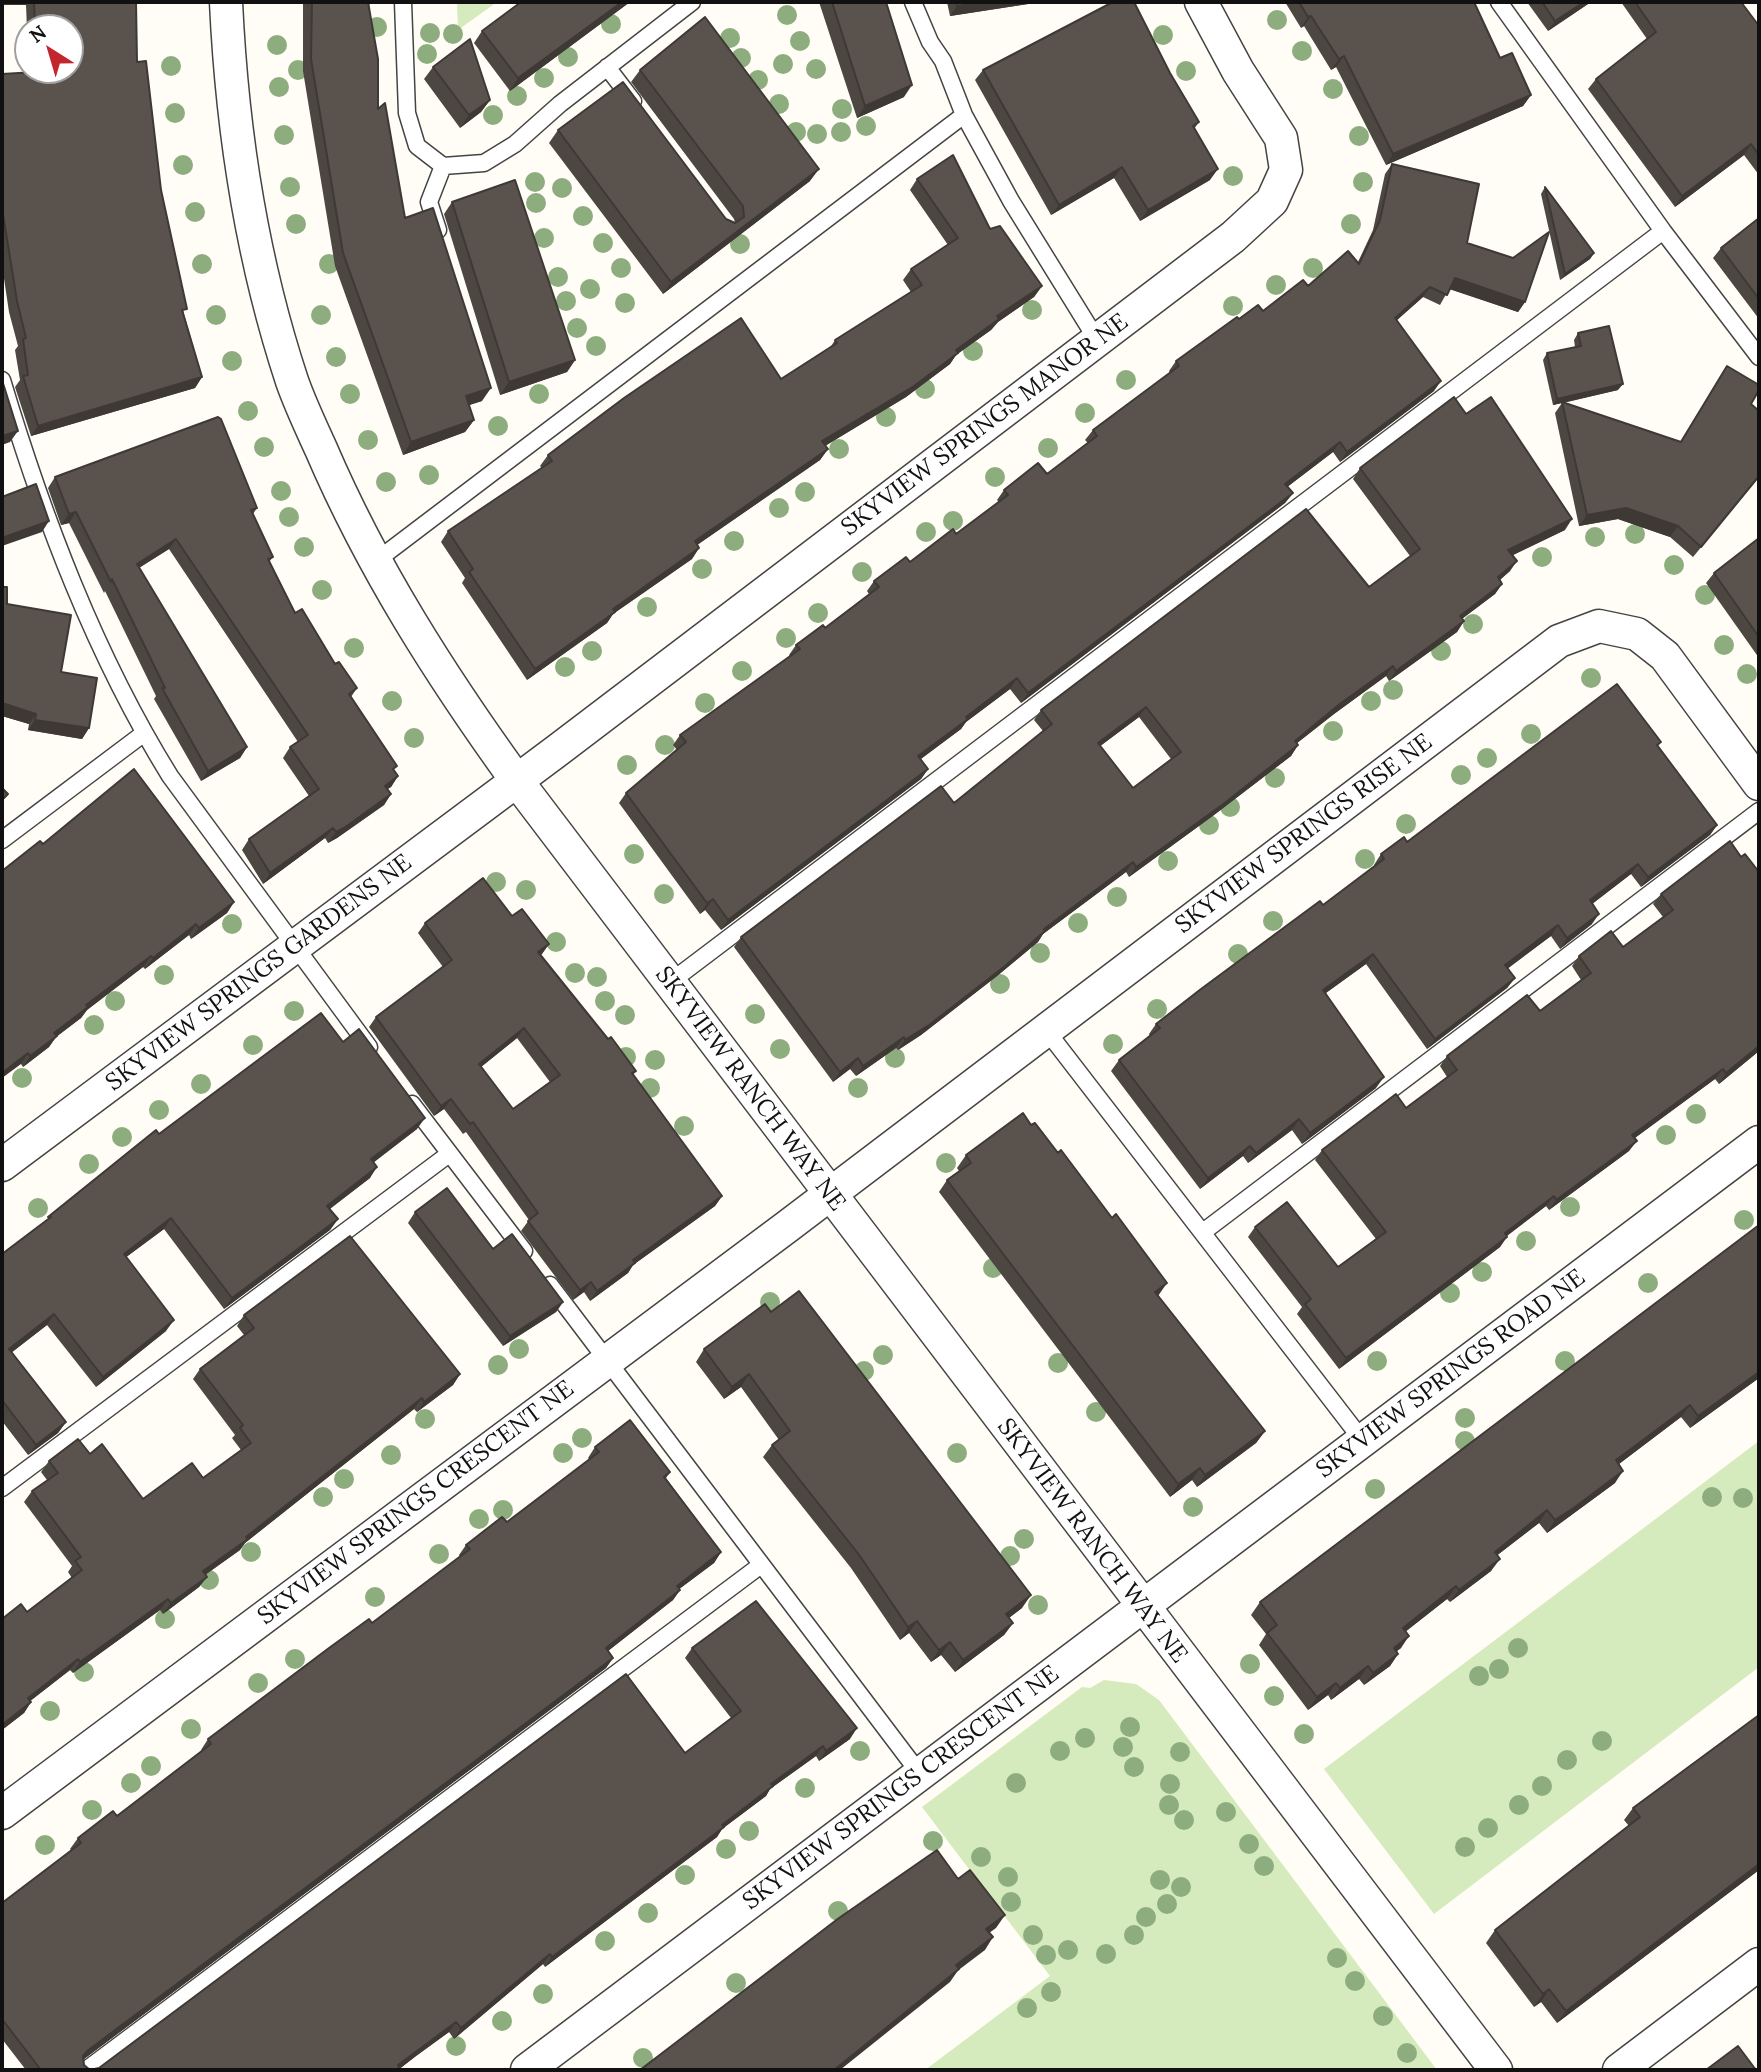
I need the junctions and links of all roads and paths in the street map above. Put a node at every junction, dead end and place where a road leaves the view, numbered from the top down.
1 (226, 2) edge
2 (403, 2) edge
3 (692, 2) edge
4 (913, 2) edge
5 (1200, 2) edge
6 (1499, 2) edge
7 (607, 66) junction
8 (964, 115) junction
9 (647, 119) edge
10 (443, 166) junction
11 (1663, 231) junction
12 (441, 241) edge
13 (1097, 340) junction
14 (1759, 357) edge
15 (2, 380) edge
16 (376, 561) junction
17 (143, 734) junction
18 (517, 781) junction
19 (1759, 784) edge
20 (1759, 811) edge
21 (2, 840) edge
22 (294, 946) junction
23 (668, 983) junction
24 (1046, 1030) junction
25 (376, 1055) edge
26 (400, 1088) edge
27 (1759, 1142) edge
28 (449, 1154) junction
29 (2, 1165) edge
30 (831, 1194) junction
31 (1203, 1232) junction
32 (608, 1360) junction
33 (1363, 1441) junction
34 (2, 1488) edge
35 (761, 1565) junction
36 (1142, 1607) junction
37 (920, 1774) junction
38 (2, 1813) edge
39 (1759, 1964) edge
40 (86, 2070) edge
41 (527, 2070) edge
42 (1496, 2070) edge
43 (1619, 2070) edge

1 - 16 street, SKYVIEW RANCH WAY NE
2 - 10 lane
3 - 7 lane
4 - 8 lane
5 - 13 street, SKYVIEW SPRINGS MANOR NE
6 - 11 lane
7 - 9 lane
7 - 10 lane
8 - 13 lane
8 - 16 lane
10 - 12 lane
11 - 14 lane
11 - 23 lane
13 - 18 street, SKYVIEW SPRINGS MANOR NE
15 - 17 lane
16 - 18 street, SKYVIEW RANCH WAY NE
17 - 21 lane
17 - 22 lane
18 - 22 street, SKYVIEW SPRINGS GARDENS NE
18 - 23 street, SKYVIEW RANCH WAY NE
19 - 24 street, SKYVIEW SPRINGS RISE NE
20 - 31 lane
22 - 25 lane
22 - 29 street, SKYVIEW SPRINGS GARDENS NE
23 - 30 street, SKYVIEW RANCH WAY NE
24 - 30 street, SKYVIEW SPRINGS RISE NE
24 - 31 lane
26 - 28 lane
27 - 33 street, SKYVIEW SPRINGS ROAD NE
28 - 32 lane
28 - 34 lane
30 - 32 street, SKYVIEW SPRINGS CRESCENT NE
30 - 36 street, SKYVIEW RANCH WAY NE
31 - 33 lane
32 - 35 lane
32 - 38 street, SKYVIEW SPRINGS CRESCENT NE
33 - 36 street, SKYVIEW SPRINGS ROAD NE
35 - 37 lane
35 - 40 lane
36 - 37 street, SKYVIEW SPRINGS CRESCENT NE
36 - 42 street, SKYVIEW RANCH WAY NE
37 - 41 street, SKYVIEW SPRINGS CRESCENT NE
39 - 43 street

